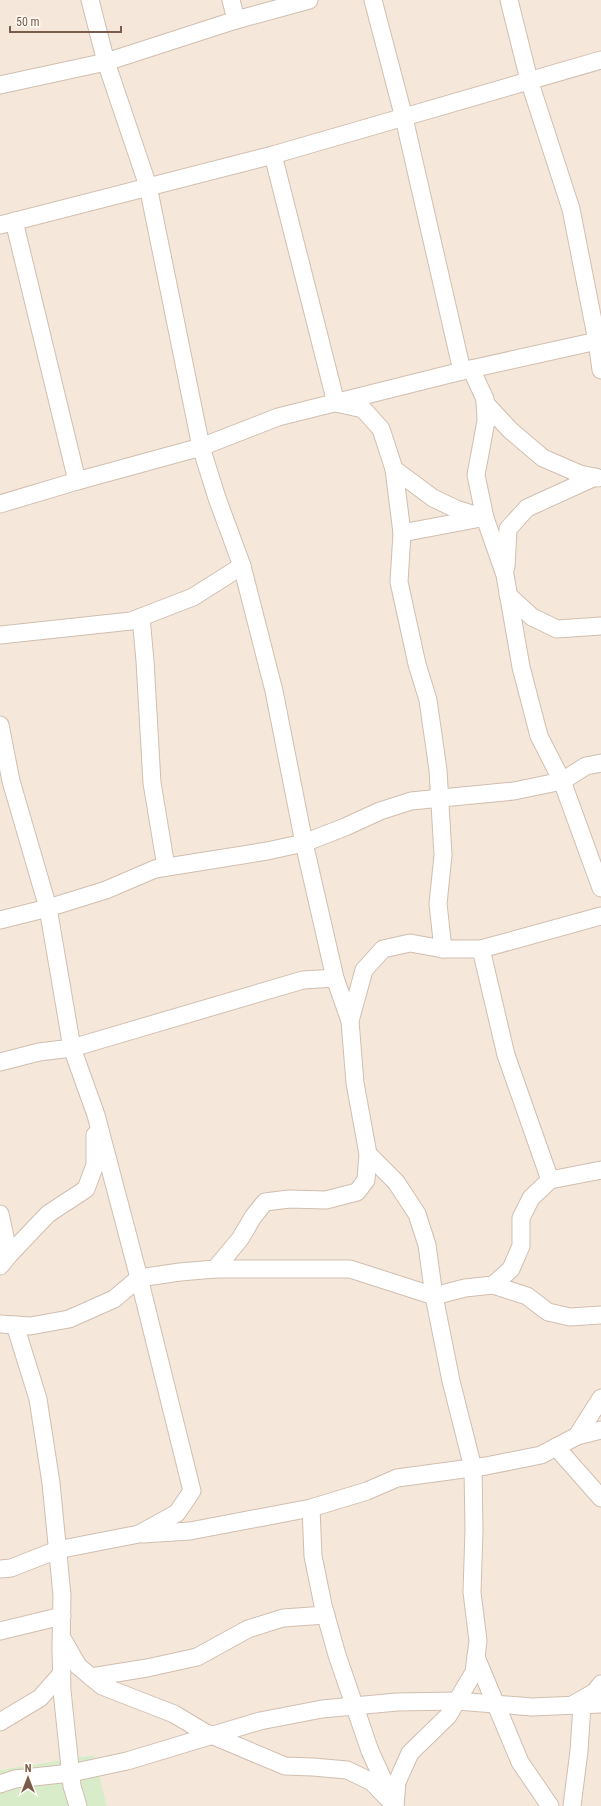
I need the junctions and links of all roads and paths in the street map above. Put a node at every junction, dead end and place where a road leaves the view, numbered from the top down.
1 (90, 0) edge
2 (231, 0) edge
3 (309, 0) edge
4 (373, 0) edge
5 (509, 0) edge
6 (236, 20) junction
7 (601, 60) edge
8 (106, 62) junction
9 (529, 80) junction
10 (0, 85) edge
11 (404, 118) junction
12 (273, 155) junction
13 (148, 186) junction
14 (7, 223) edge
15 (597, 341) junction
16 (600, 362) edge
17 (467, 370) junction
18 (336, 403) junction
19 (485, 403) junction
20 (201, 447) junction
21 (394, 469) junction
22 (598, 478) edge
23 (77, 481) junction
24 (0, 504) edge
25 (485, 518) junction
26 (402, 533) junction
27 (242, 566) junction
28 (505, 575) junction
29 (508, 595) junction
30 (140, 617) junction
31 (601, 626) edge
32 (0, 635) edge
33 (0, 725) edge
34 (601, 763) edge
35 (562, 781) junction
36 (440, 799) junction
37 (304, 843) junction
38 (166, 868) junction
39 (601, 888) edge
40 (48, 908) junction
41 (601, 916) edge
42 (0, 920) edge
43 (443, 949) junction
44 (481, 949) junction
45 (334, 978) junction
46 (350, 1021) junction
47 (72, 1048) junction
48 (0, 1062) edge
49 (96, 1115) junction
50 (368, 1154) junction
51 (601, 1170) edge
52 (550, 1180) junction
53 (0, 1214) edge
54 (4, 1260) edge
55 (215, 1269) junction
56 (139, 1278) junction
57 (493, 1285) junction
58 (434, 1296) junction
59 (601, 1315) edge
60 (8, 1325) edge
61 (601, 1398) edge
62 (601, 1430) edge
63 (577, 1436) junction
64 (556, 1447) junction
65 (473, 1468) junction
66 (601, 1498) edge
67 (311, 1508) junction
68 (139, 1534) junction
69 (57, 1550) junction
70 (0, 1569) edge
71 (326, 1615) junction
72 (62, 1616) junction
73 (0, 1631) edge
74 (61, 1636) junction
75 (476, 1656) junction
76 (62, 1673) junction
77 (91, 1677) junction
78 (601, 1684) edge
79 (457, 1701) junction
80 (496, 1704) junction
81 (601, 1704) edge
82 (576, 1705) junction
83 (354, 1706) junction
84 (0, 1722) edge
85 (212, 1735) junction
86 (71, 1773) junction
87 (0, 1784) edge
88 (78, 1806) edge
89 (395, 1806) edge
90 (550, 1806) edge
91 (572, 1806) edge

1 - 8 street
2 - 6 street
3 - 6 street
4 - 11 street
5 - 9 street
6 - 8 street
7 - 9 street
8 - 10 street
8 - 13 street
9 - 11 street
9 - 15 street
11 - 12 street
11 - 17 street
12 - 13 street
12 - 18 street
13 - 14 street
13 - 20 street
14 - 23 street
15 - 16 street
15 - 17 street
17 - 18 street
17 - 19 street
18 - 20 street
18 - 21 street
19 - 22 street
19 - 25 street
20 - 23 street
20 - 27 street
21 - 25 street
21 - 26 street
22 - 28 street
23 - 24 street
25 - 26 street
25 - 28 street
26 - 36 street
27 - 30 street
27 - 37 street
28 - 29 street
29 - 31 street
29 - 35 street
30 - 32 street
30 - 38 street
33 - 40 street
34 - 35 street
35 - 36 street
35 - 39 street
36 - 37 street
36 - 43 street
37 - 38 street
37 - 45 street
38 - 40 street
40 - 42 street
40 - 47 street
41 - 44 street
43 - 44 street
43 - 46 street
44 - 52 street
45 - 46 street
45 - 47 street
46 - 50 street
47 - 48 street
47 - 49 street
49 - 54 street
49 - 56 street
50 - 55 street
50 - 58 street
51 - 52 street
52 - 57 street
53 - 54 street
55 - 56 street
55 - 58 street
56 - 60 street
56 - 68 street
57 - 58 street
57 - 59 street
58 - 65 street
60 - 69 street
61 - 63 street
62 - 63 street
63 - 64 street
64 - 65 street
64 - 66 street
65 - 67 street
65 - 75 street
67 - 68 street
67 - 71 street
68 - 69 street
69 - 70 street
69 - 72 street
71 - 77 street
71 - 83 street
72 - 73 street
72 - 74 street
74 - 76 street
74 - 77 street
75 - 79 street
75 - 80 street
76 - 84 street
76 - 86 street
77 - 85 street
78 - 82 street
79 - 80 street
79 - 83 street
79 - 89 street
80 - 82 street
80 - 90 street
81 - 82 street
82 - 91 street
83 - 85 street
83 - 89 street
85 - 86 street
85 - 89 street
86 - 87 street
86 - 88 street

